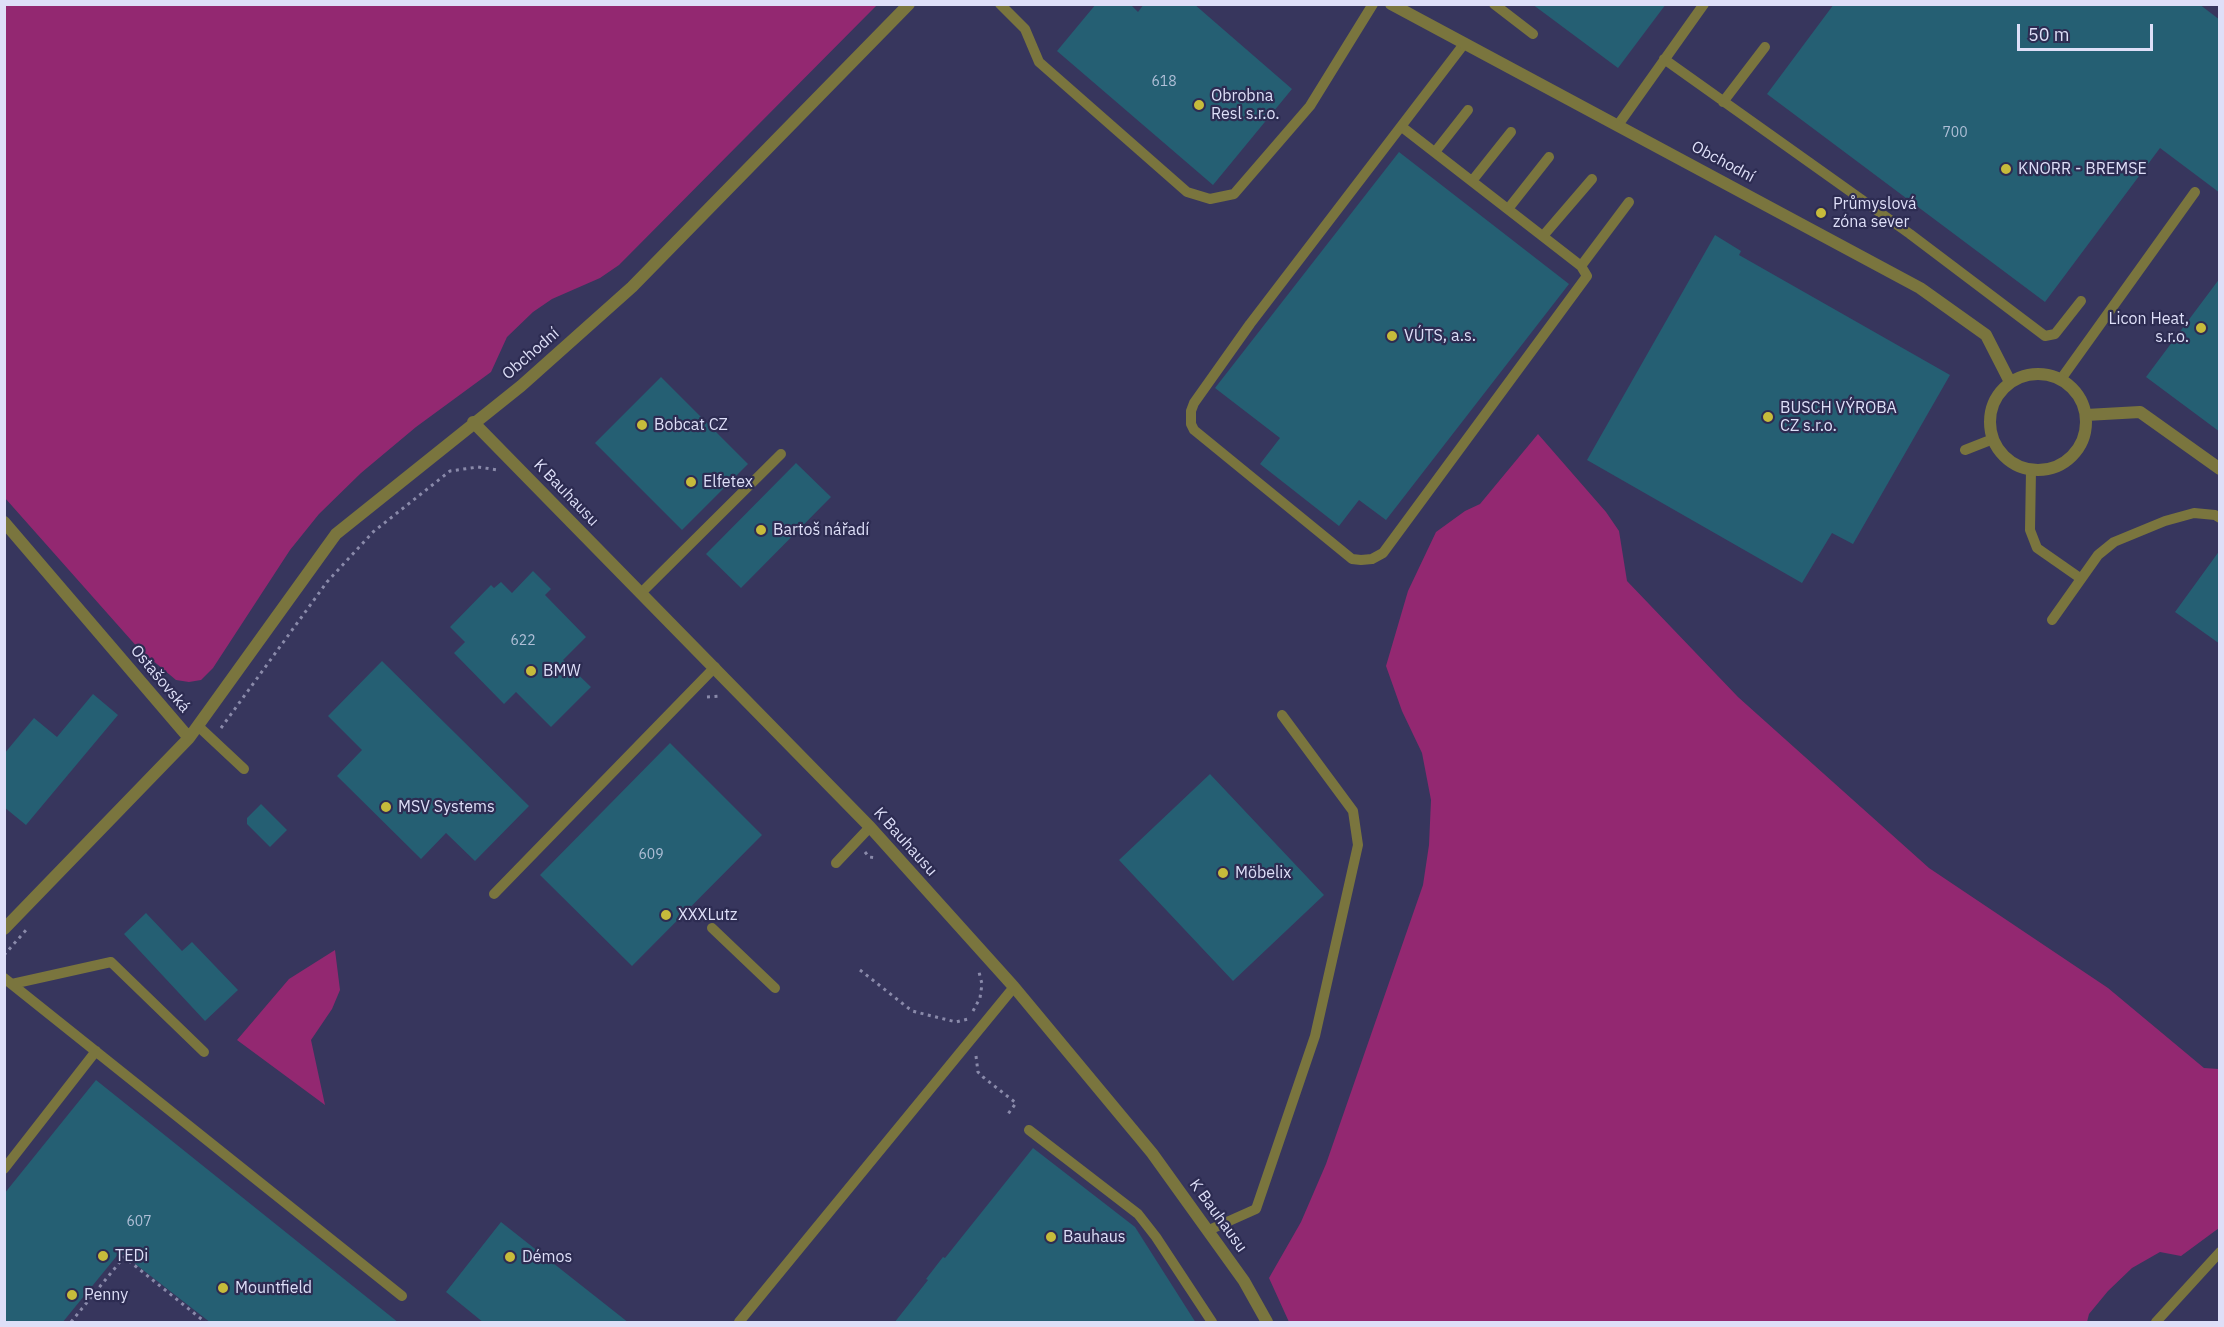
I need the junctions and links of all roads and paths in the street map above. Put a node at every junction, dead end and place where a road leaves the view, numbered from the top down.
1 (909, 4) edge
2 (1000, 4) edge
3 (1373, 4) edge
4 (1391, 4) edge
5 (1494, 4) edge
6 (1704, 4) edge
7 (1533, 34) dead end
8 (1464, 44) junction
9 (1765, 47) dead end
10 (1664, 59) junction
11 (1723, 102) junction
12 (1468, 110) dead end
13 (1618, 125) junction
14 (1402, 127) junction
15 (1511, 132) dead end
16 (1435, 152) junction
17 (1549, 157) dead end
18 (1592, 179) dead end
19 (1472, 181) junction
20 (2195, 192) dead end
21 (1629, 202) dead end
22 (1508, 209) junction
23 (1543, 236) junction
24 (1581, 266) junction
25 (2081, 301) dead end
26 (2061, 379) junction
27 (2010, 382) junction
28 (2086, 415) junction
29 (473, 422) junction
30 (1993, 440) junction
31 (1965, 450) dead end
32 (781, 454) dead end
33 (2220, 469) edge
34 (2031, 470) junction
35 (505, 477) dead end
36 (2220, 518) edge
37 (4, 522) edge
38 (2080, 578) junction
39 (641, 593) junction
40 (2052, 620) dead end
41 (715, 667) junction
42 (723, 696) dead end
43 (702, 699) dead end
44 (1282, 715) dead end
45 (198, 726) junction
46 (189, 738) junction
47 (212, 739) junction
48 (244, 769) dead end
49 (870, 827) junction
50 (857, 842) junction
51 (884, 862) dead end
52 (836, 863) dead end
53 (494, 894) dead end
54 (4, 928) edge
55 (712, 928) dead end
56 (27, 929) dead end
57 (4, 955) edge
58 (976, 966) dead end
59 (860, 970) dead end
60 (8, 981) edge
61 (1014, 987) junction
62 (774, 988) dead end
63 (968, 1019) junction
64 (977, 1029) junction
65 (96, 1051) junction
66 (204, 1052) dead end
67 (1008, 1114) dead end
68 (1029, 1130) dead end
69 (4, 1169) edge
70 (1209, 1230) junction
71 (2220, 1252) edge
72 (402, 1296) dead end
73 (71, 1323) edge
74 (205, 1323) edge
75 (739, 1323) edge
76 (1212, 1323) edge
77 (1268, 1323) edge
78 (2156, 1323) edge

1 - 29 street, Obchodní
2 - 3 lane
4 - 8 street, Obchodní
5 - 7 lane
6 - 10 lane
8 - 13 street, Obchodní
8 - 14 lane
9 - 11 lane
10 - 11 lane
10 - 13 lane
11 - 25 lane
12 - 16 lane
13 - 27 street, Obchodní
14 - 16 lane
14 - 24 lane
15 - 19 lane
16 - 19 lane
17 - 22 lane
18 - 23 lane
19 - 22 lane
20 - 26 lane
21 - 24 lane
22 - 23 lane
23 - 24 lane
26 - 27 street
26 - 28 street
27 - 30 street
28 - 33 street
28 - 34 street
29 - 39 street, K Bauhausu
29 - 45 street, Obchodní
30 - 31 lane
30 - 34 street
32 - 39 lane
34 - 38 lane
35 - 47 path
36 - 38 lane
37 - 46 street, Ostašovská
38 - 40 lane
39 - 41 street, K Bauhausu
41 - 49 street, K Bauhausu
41 - 53 lane
42 - 43 path
44 - 70 lane
45 - 46 street, Obchodní
45 - 47 lane
46 - 54 street, Ostašovská
47 - 48 lane
49 - 50 lane
49 - 61 street, K Bauhausu
50 - 51 path
50 - 52 lane
55 - 62 lane
56 - 57 path
58 - 63 path
59 - 63 path
60 - 65 lane
60 - 66 lane
61 - 64 lane
61 - 70 street, K Bauhausu
63 - 64 path
64 - 67 path
64 - 75 lane
65 - 69 lane
65 - 72 lane
68 - 76 lane
70 - 77 street, K Bauhausu
71 - 78 lane
73 - 74 path

